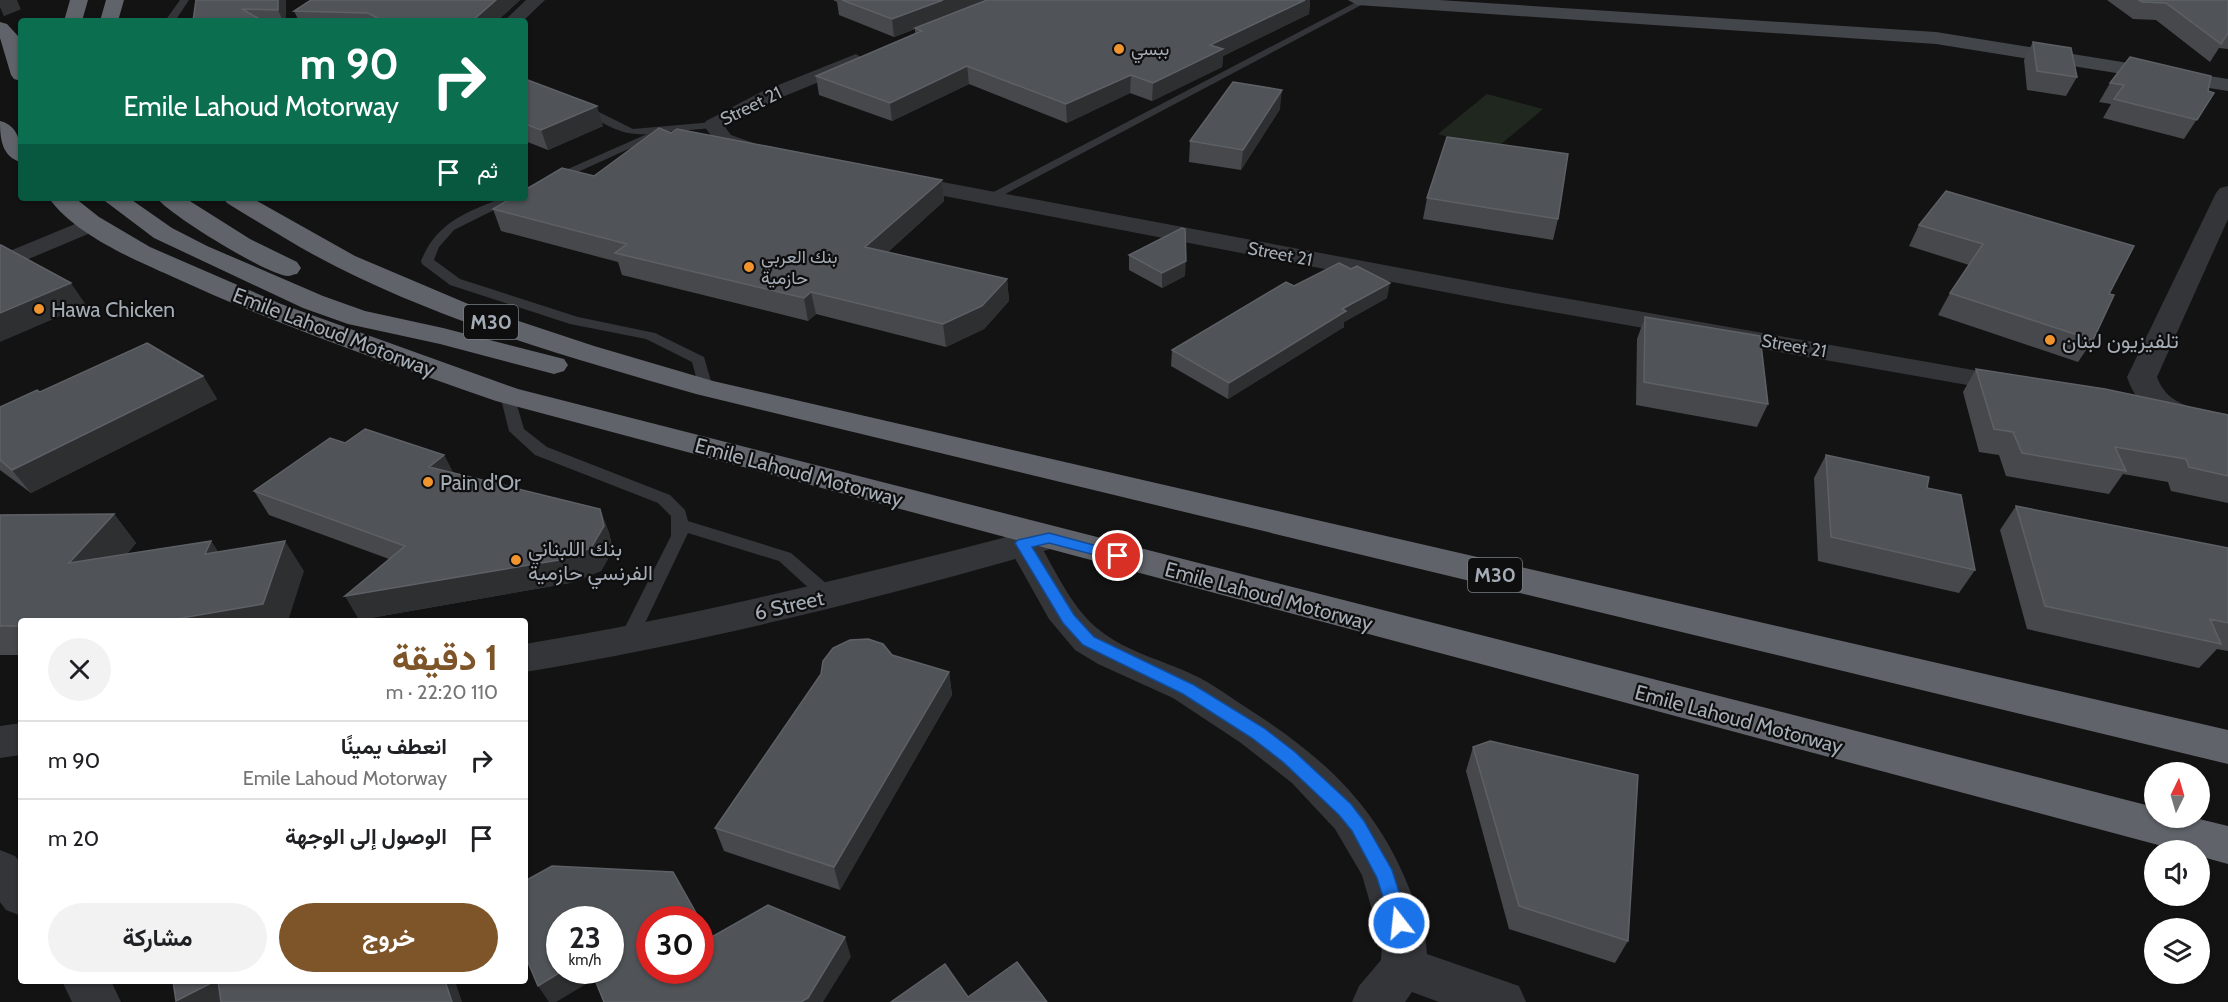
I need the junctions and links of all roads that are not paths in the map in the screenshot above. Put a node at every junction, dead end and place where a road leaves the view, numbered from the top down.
1 (79, 0) edge
2 (115, 0) edge
3 (185, 0) edge
4 (536, 0) edge
5 (1361, 1) edge
6 (1447, 3) edge
7 (74, 18) edge
8 (110, 18) edge
9 (172, 18) edge
10 (516, 18) edge
11 (0, 28) edge
12 (877, 52) edge
13 (18, 65) edge
14 (2177, 77) junction
15 (2228, 85) edge
16 (2228, 96) edge
17 (591, 112) dead end
18 (713, 125) junction
19 (0, 128) edge
20 (664, 131) junction
21 (18, 151) edge
22 (786, 159) edge
23 (876, 176) edge
24 (528, 191) edge
25 (2228, 194) edge
26 (988, 198) junction
27 (65, 201) edge
28 (117, 201) edge
29 (173, 201) edge
30 (240, 201) edge
31 (505, 201) edge
32 (92, 224) junction
33 (0, 264) edge
34 (443, 336) junction
35 (706, 388) junction
36 (2033, 389) edge
37 (507, 395) junction
38 (763, 403) junction
39 (2127, 405) edge
40 (2174, 414) junction
41 (2228, 424) edge
42 (680, 524) junction
43 (1036, 541) junction
44 (829, 597) junction
45 (627, 641) junction
46 (528, 658) edge
47 (18, 739) edge
48 (0, 742) edge
49 (2228, 747) edge
50 (2228, 845) edge
51 (0, 869) edge
52 (18, 892) edge
53 (1403, 968) junction
54 (1375, 1002) edge
55 (1503, 1002) edge

1 - 7 highway
2 - 8 highway
3 - 9 lane
4 - 10 street
5 - 6 main road
5 - 26 lane
6 - 14 main road
11 - 13 highway
12 - 18 street, Street 21
14 - 15 main road
14 - 16 main road
17 - 20 lane
18 - 20 lane
18 - 22 street, Street 21
19 - 21 highway
20 - 24 lane
23 - 26 street, Street 21
25 - 40 street
26 - 36 street, Street 21
27 - 32 highway, Emile Lahoud Motorway
28 - 34 highway
29 - 34 highway
30 - 35 highway, M30
31 - 35 lane
32 - 33 street
32 - 37 highway, Emile Lahoud Motorway
34 - 38 highway
35 - 38 highway, M30
37 - 42 lane
37 - 43 highway, Emile Lahoud Motorway
38 - 49 highway, M30
39 - 40 street
40 - 41 street
42 - 44 lane
42 - 45 lane
43 - 44 street, 6 Street
43 - 50 highway, Emile Lahoud Motorway
43 - 53 street
44 - 45 street, 6 Street
45 - 46 street, 6 Street
47 - 48 street
51 - 52 street
53 - 54 street
53 - 55 street

